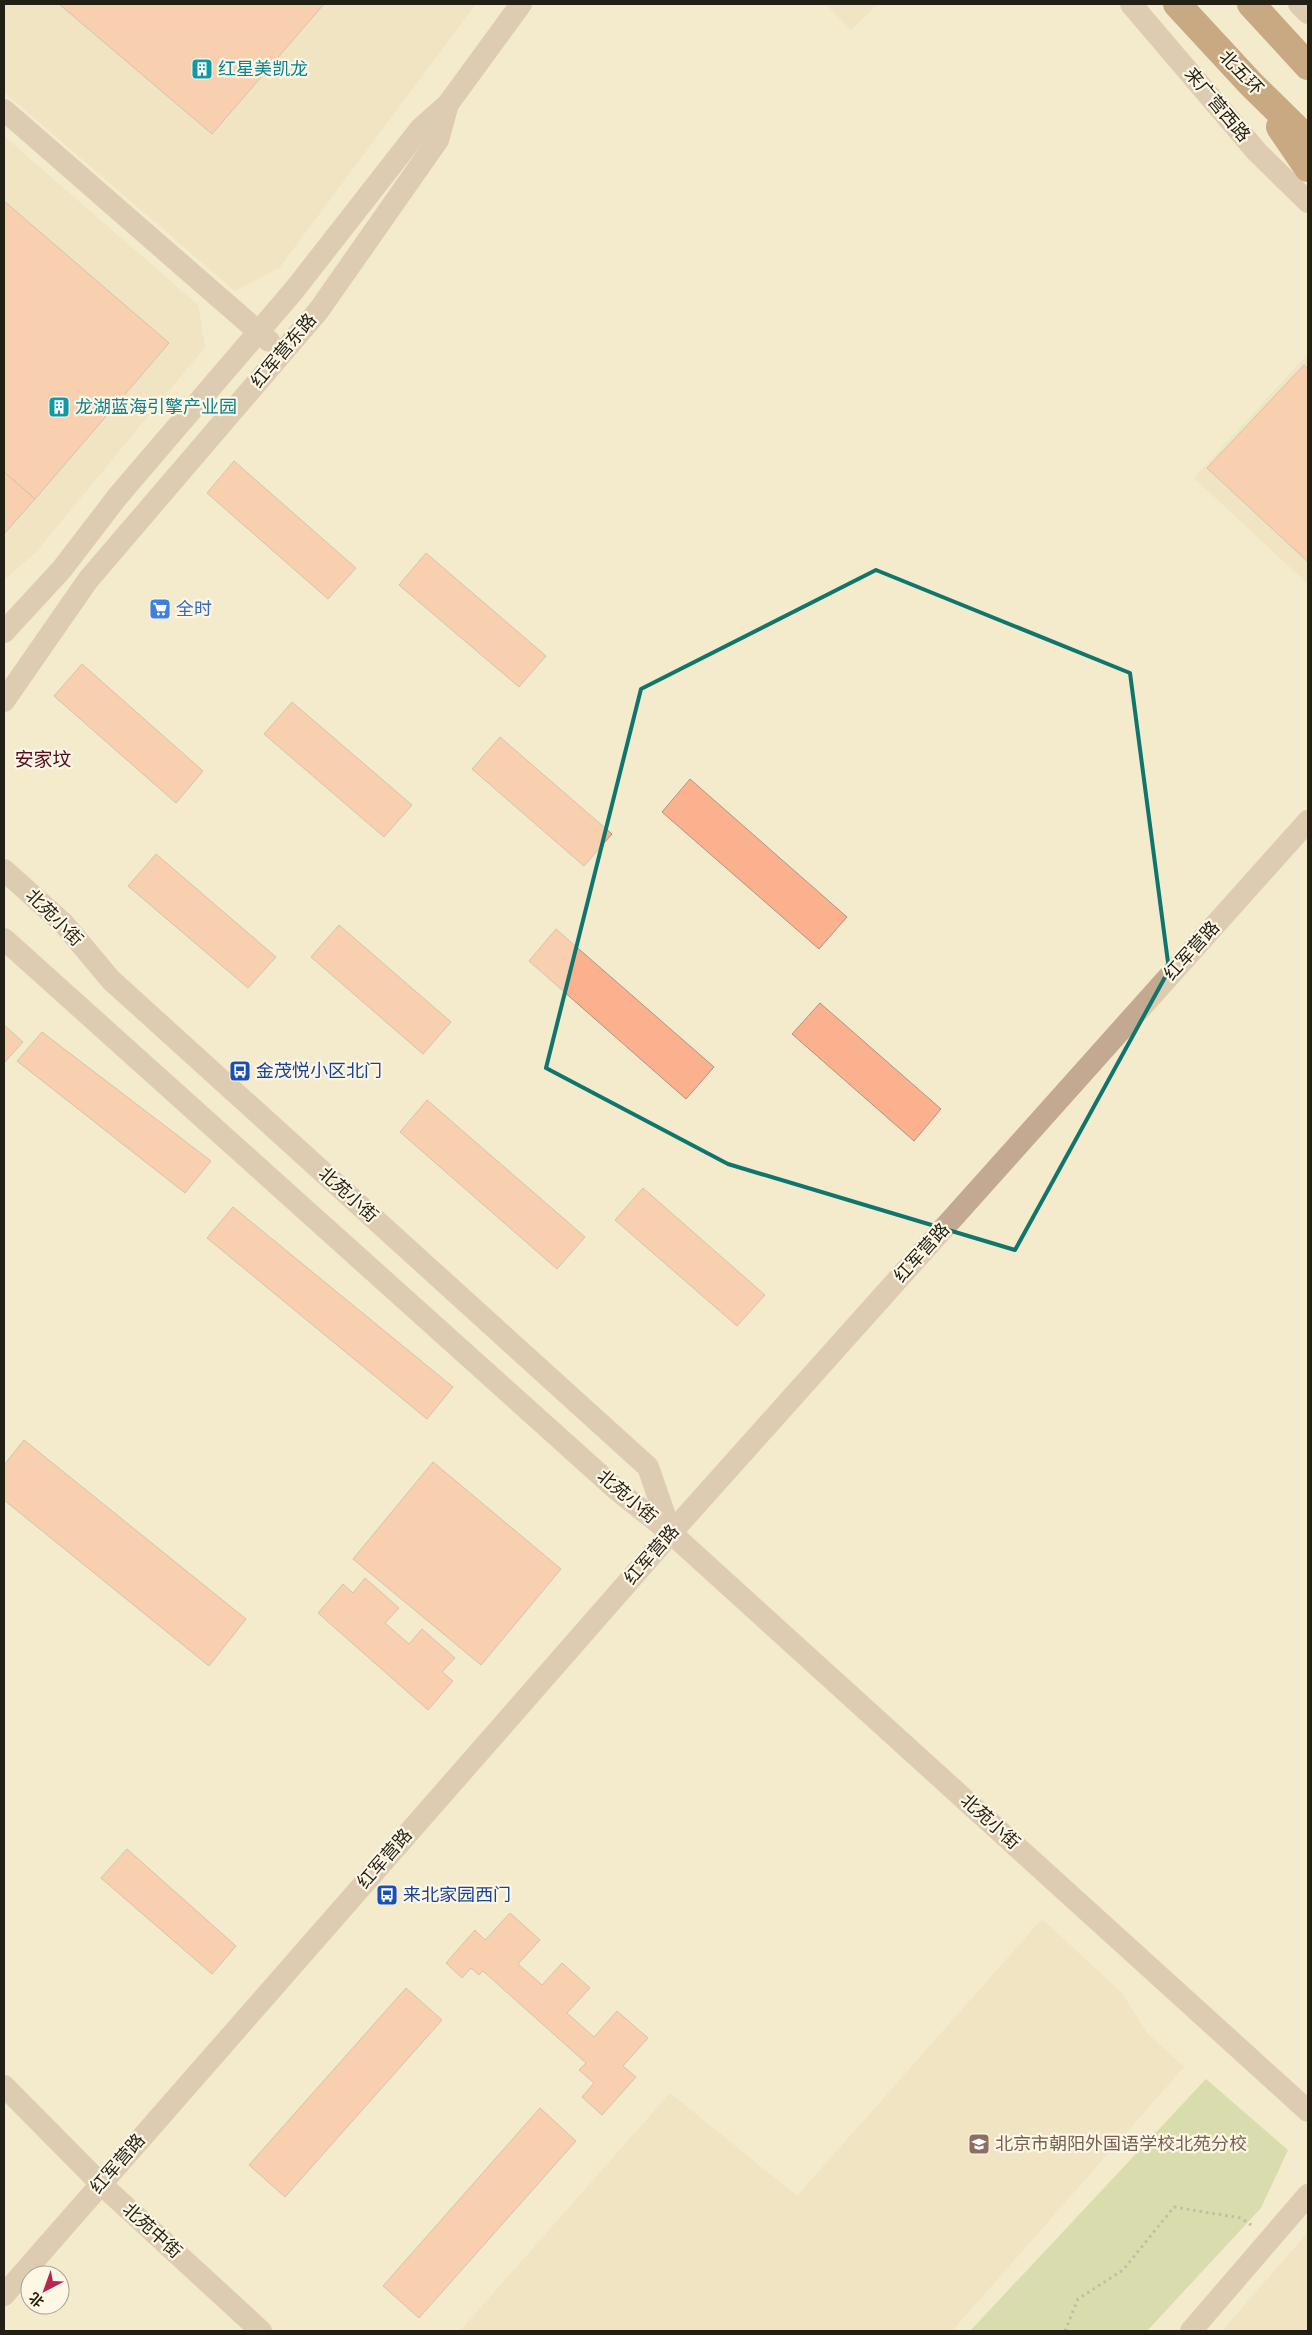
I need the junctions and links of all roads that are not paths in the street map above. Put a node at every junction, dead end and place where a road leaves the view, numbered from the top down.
1 (521, 4) edge
2 (1131, 4) edge
3 (1177, 4) edge
4 (1251, 4) edge
5 (1299, 4) edge
6 (1308, 13) edge
7 (1308, 66) edge
8 (1251, 84) junction
9 (448, 104) junction
10 (4, 110) edge
11 (1308, 140) edge
12 (1308, 168) edge
13 (1308, 202) edge
14 (258, 331) junction
15 (283, 353) junction
16 (4, 632) edge
17 (4, 701) edge
18 (1308, 821) edge
19 (4, 870) edge
20 (4, 939) edge
21 (671, 1533) junction
22 (4, 2086) edge
23 (1308, 2111) edge
24 (101, 2184) junction
25 (1308, 2195) edge
26 (4, 2295) edge
27 (261, 2331) edge
28 (1191, 2331) edge

1 - 9 street, 红军营东路
2 - 13 street, 来广营西路
3 - 8 highway, 北五环
4 - 7 highway
5 - 6 street
8 - 11 highway, 北五环
8 - 12 highway
9 - 14 street, 红军营东路
9 - 15 street, 红军营东路
10 - 14 street
14 - 15 street
14 - 16 street, 红军营东路
15 - 17 street, 红军营东路
18 - 21 street, 红军营路
19 - 21 street, 北苑小街
20 - 21 street, 北苑小街
21 - 23 street, 北苑小街
21 - 24 street, 红军营路
22 - 24 street, 北苑中街
24 - 26 street, 红军营路
24 - 27 street, 北苑中街
25 - 28 street

